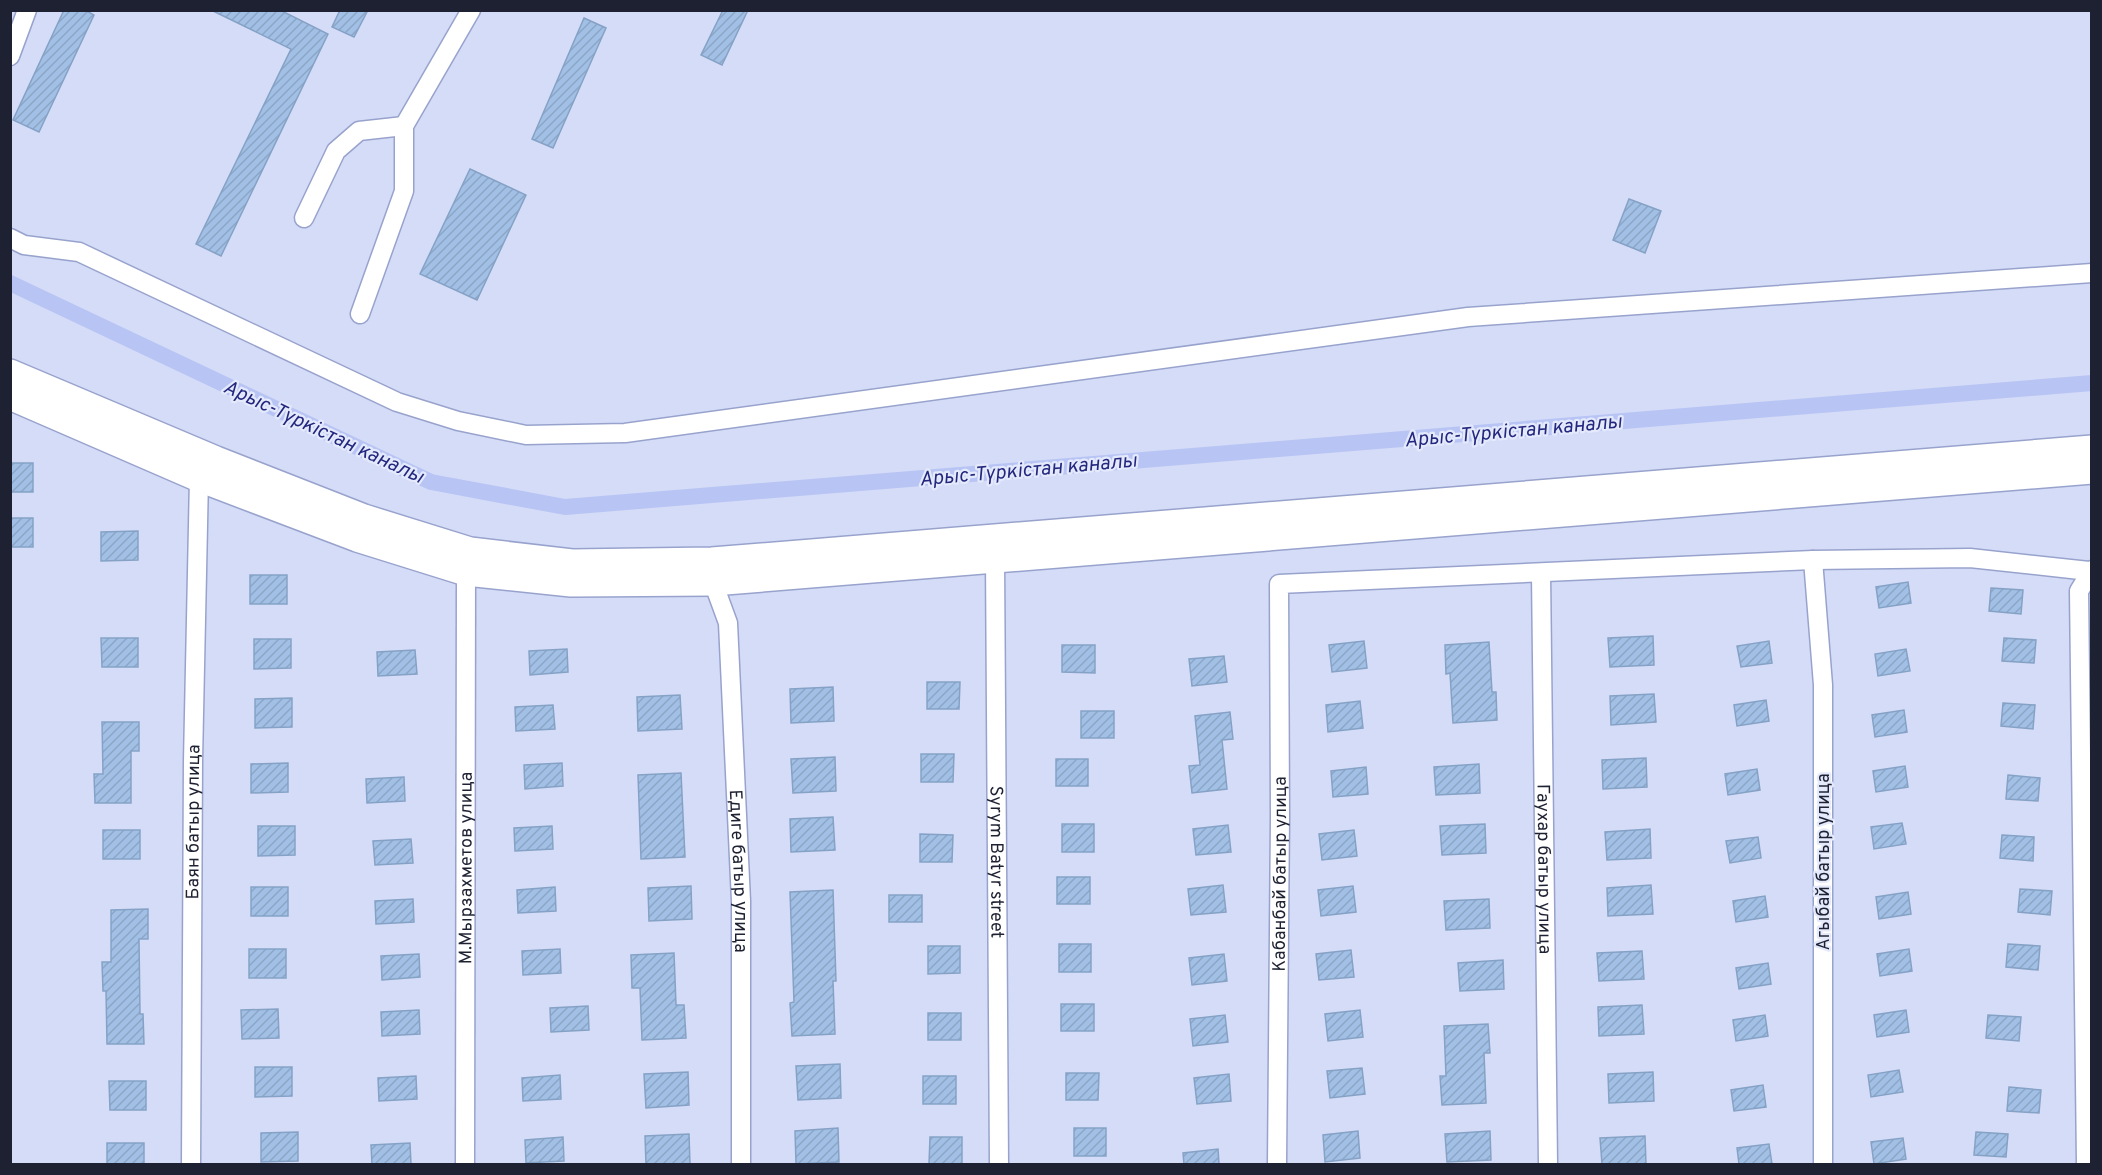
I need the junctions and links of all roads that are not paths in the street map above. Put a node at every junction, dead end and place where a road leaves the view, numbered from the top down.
1 (27, 10) edge
2 (471, 10) edge
3 (10, 56) edge
4 (404, 126) junction
5 (304, 218) dead end
6 (10, 238) edge
7 (2091, 273) edge
8 (360, 314) dead end
9 (10, 373) edge
10 (10, 396) edge
11 (2091, 449) edge
12 (2091, 470) edge
13 (199, 478) junction
14 (995, 559) junction
15 (1813, 560) junction
16 (2090, 570) edge
17 (466, 572) junction
18 (1541, 573) junction
19 (713, 582) junction
20 (191, 1164) edge
21 (465, 1164) edge
22 (741, 1164) edge
23 (999, 1164) edge
24 (1277, 1164) edge
25 (1548, 1164) edge
26 (1823, 1164) edge
27 (2086, 1164) edge

1 - 3 street
2 - 4 street
4 - 5 street
4 - 8 street
6 - 7 street
9 - 11 highway
10 - 13 highway
12 - 14 highway
13 - 17 highway
13 - 20 street, Баян батыр улица
14 - 19 highway
14 - 23 street, Syrym Batyr street
15 - 16 street
15 - 18 street
15 - 26 street, Агыбай батыр улица
16 - 27 street
17 - 19 highway
17 - 21 street, М.Мырзахметов улица
18 - 24 street, Кабанбай батыр улица
18 - 25 street, Гаухар батыр улица
19 - 22 street, Едиге батыр улица

